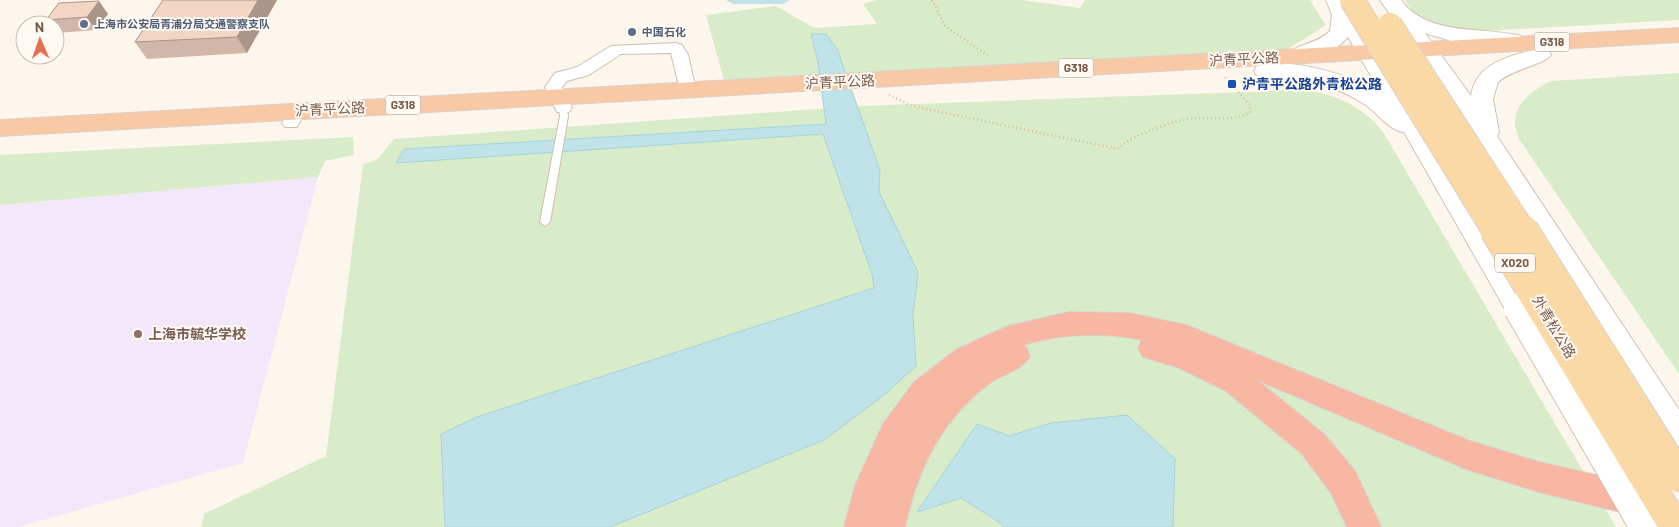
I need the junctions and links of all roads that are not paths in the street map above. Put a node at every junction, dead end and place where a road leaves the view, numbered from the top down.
1 (1373, 0) edge
2 (1386, 0) edge
3 (1342, 1) edge
4 (1396, 8) edge
5 (1679, 35) edge
6 (1679, 48) edge
7 (1545, 49) junction
8 (1430, 55) junction
9 (1297, 56) junction
10 (1388, 58) junction
11 (1265, 71) junction
12 (856, 86) junction
13 (808, 89) junction
14 (688, 90) junction
15 (560, 102) junction
16 (1, 132) edge
17 (1490, 143) junction
18 (1438, 168) junction
19 (545, 222) dead end
20 (1679, 438) edge
21 (1679, 477) edge
22 (884, 489) junction
23 (1679, 508) edge
24 (862, 527) edge
25 (888, 527) edge
26 (1364, 527) edge
27 (1644, 527) edge
28 (1676, 527) edge

1 - 21 main road, 外青松公路 / X020, bridge
2 - 10 main road
3 - 9 main road
3 - 10 main road
3 - 28 main road, 外青松公路 / X020, bridge
4 - 7 main road
4 - 8 main road
5 - 7 highway, 沪青平公路 / G318
6 - 7 highway, 沪青平公路 / G318
7 - 8 highway, 沪青平公路 / G318
7 - 17 main road
8 - 10 highway, 沪青平公路 / G318
8 - 17 main road
9 - 10 highway, 沪青平公路 / G318
9 - 12 highway, 沪青平公路 / G318
10 - 11 highway, 沪青平公路 / G318
10 - 17 main road
10 - 18 main road
11 - 12 highway, 沪青平公路 / G318
11 - 18 main road
12 - 13 highway, 沪青平公路 / G318
13 - 14 highway, 沪青平公路 / G318
13 - 15 highway, 沪青平公路 / G318
14 - 15 highway, 沪青平公路 / G318
14 - 15 street
15 - 16 highway, 沪青平公路 / G318
15 - 19 lane
17 - 20 main road
18 - 27 main road, bridge
22 - 23 highway
22 - 24 highway
22 - 25 highway
22 - 26 highway

